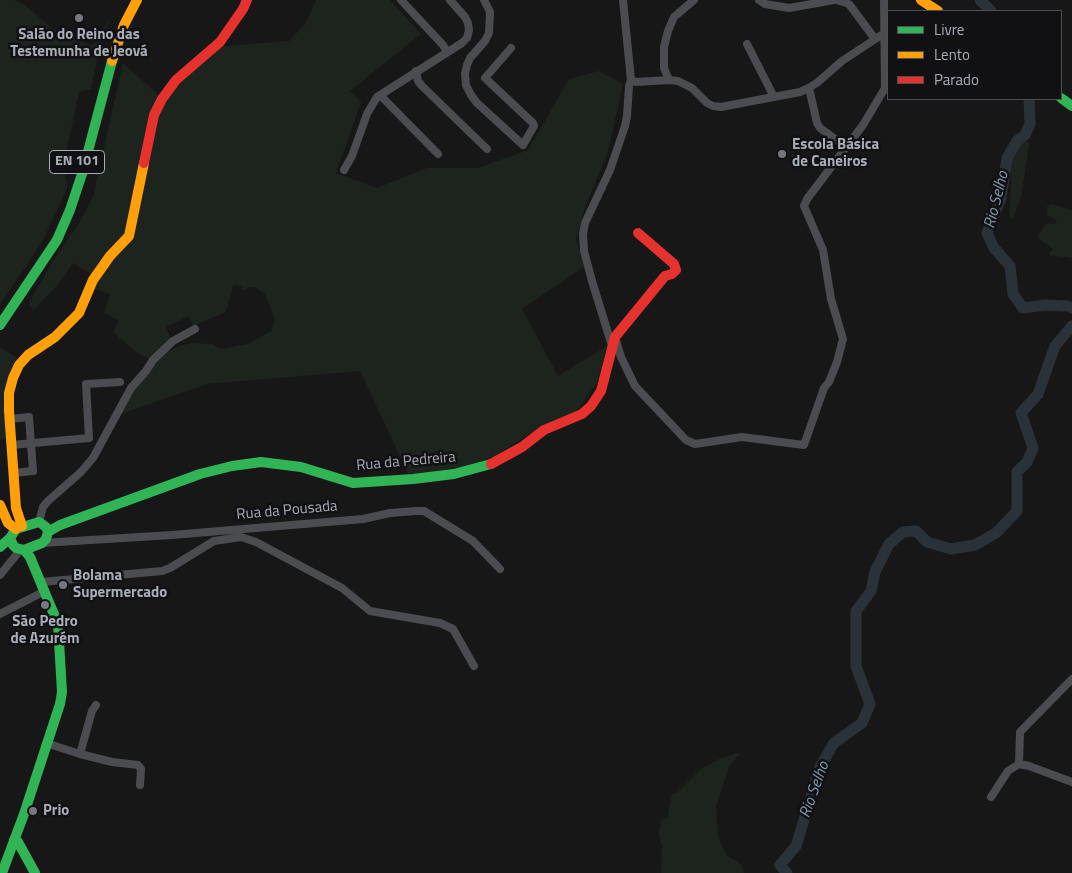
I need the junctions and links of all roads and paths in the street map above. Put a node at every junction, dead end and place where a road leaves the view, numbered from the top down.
1 (128, 0) edge
2 (137, 0) edge
3 (247, 0) edge
4 (401, 0) edge
5 (450, 0) edge
6 (494, 0) edge
7 (623, 0) edge
8 (694, 0) edge
9 (759, 0) edge
10 (835, 0) edge
11 (884, 0) edge
12 (922, 0) edge
13 (486, 3) edge
14 (937, 10) edge
15 (886, 32) junction
16 (875, 39) junction
17 (747, 44) dead end
18 (511, 48) dead end
19 (447, 52) junction
20 (416, 72) junction
21 (631, 80) junction
22 (669, 80) junction
23 (809, 88) junction
24 (380, 95) junction
25 (774, 97) junction
26 (846, 147) junction
27 (487, 149) dead end
28 (438, 154) dead end
29 (344, 170) dead end
30 (638, 233) dead end
31 (0, 313) edge
32 (0, 324) edge
33 (194, 329) dead end
34 (614, 342) junction
35 (120, 382) dead end
36 (10, 419) junction
37 (31, 443) junction
38 (12, 445) junction
39 (14, 473) junction
40 (0, 505) edge
41 (0, 514) edge
42 (45, 535) junction
43 (15, 542) edge
44 (500, 569) dead end
45 (0, 575) edge
46 (43, 586) junction
47 (0, 614) edge
48 (474, 666) dead end
49 (1072, 679) edge
50 (96, 705) dead end
51 (46, 743) junction
52 (80, 754) junction
53 (1019, 764) junction
54 (1072, 782) edge
55 (140, 785) dead end
56 (991, 798) dead end
57 (14, 840) junction
58 (2, 873) edge
59 (35, 873) edge

1 - 31 main road, EN 101
2 - 32 main road, EN 101
3 - 36 main road
4 - 19 street
5 - 19 street
6 - 13 street
7 - 21 street
8 - 22 street
9 - 10 street
10 - 16 street
11 - 15 street
12 - 14 main road
13 - 18 street
15 - 16 street
15 - 26 street
16 - 23 street
17 - 25 street
19 - 20 street
20 - 24 street
20 - 27 street
21 - 22 street
21 - 34 street
22 - 25 street
23 - 25 street
23 - 26 street
24 - 28 street
24 - 29 street
26 - 34 street
30 - 34 main road, Rua da Pedreira
33 - 42 street
34 - 42 main road, Rua da Pedreira
35 - 37 street
36 - 37 street
36 - 38 main road
37 - 38 street
37 - 39 street
38 - 39 main road
39 - 43 main road
40 - 43 main road
41 - 43 main road
42 - 43 main road
42 - 43 main road
42 - 44 street, Rua da Pousada
43 - 45 street
43 - 46 main road
46 - 47 street
46 - 48 street
46 - 51 main road
49 - 53 street
50 - 52 street
51 - 52 street
51 - 57 main road
52 - 55 street
53 - 54 street
53 - 56 street
57 - 58 main road
57 - 59 main road

